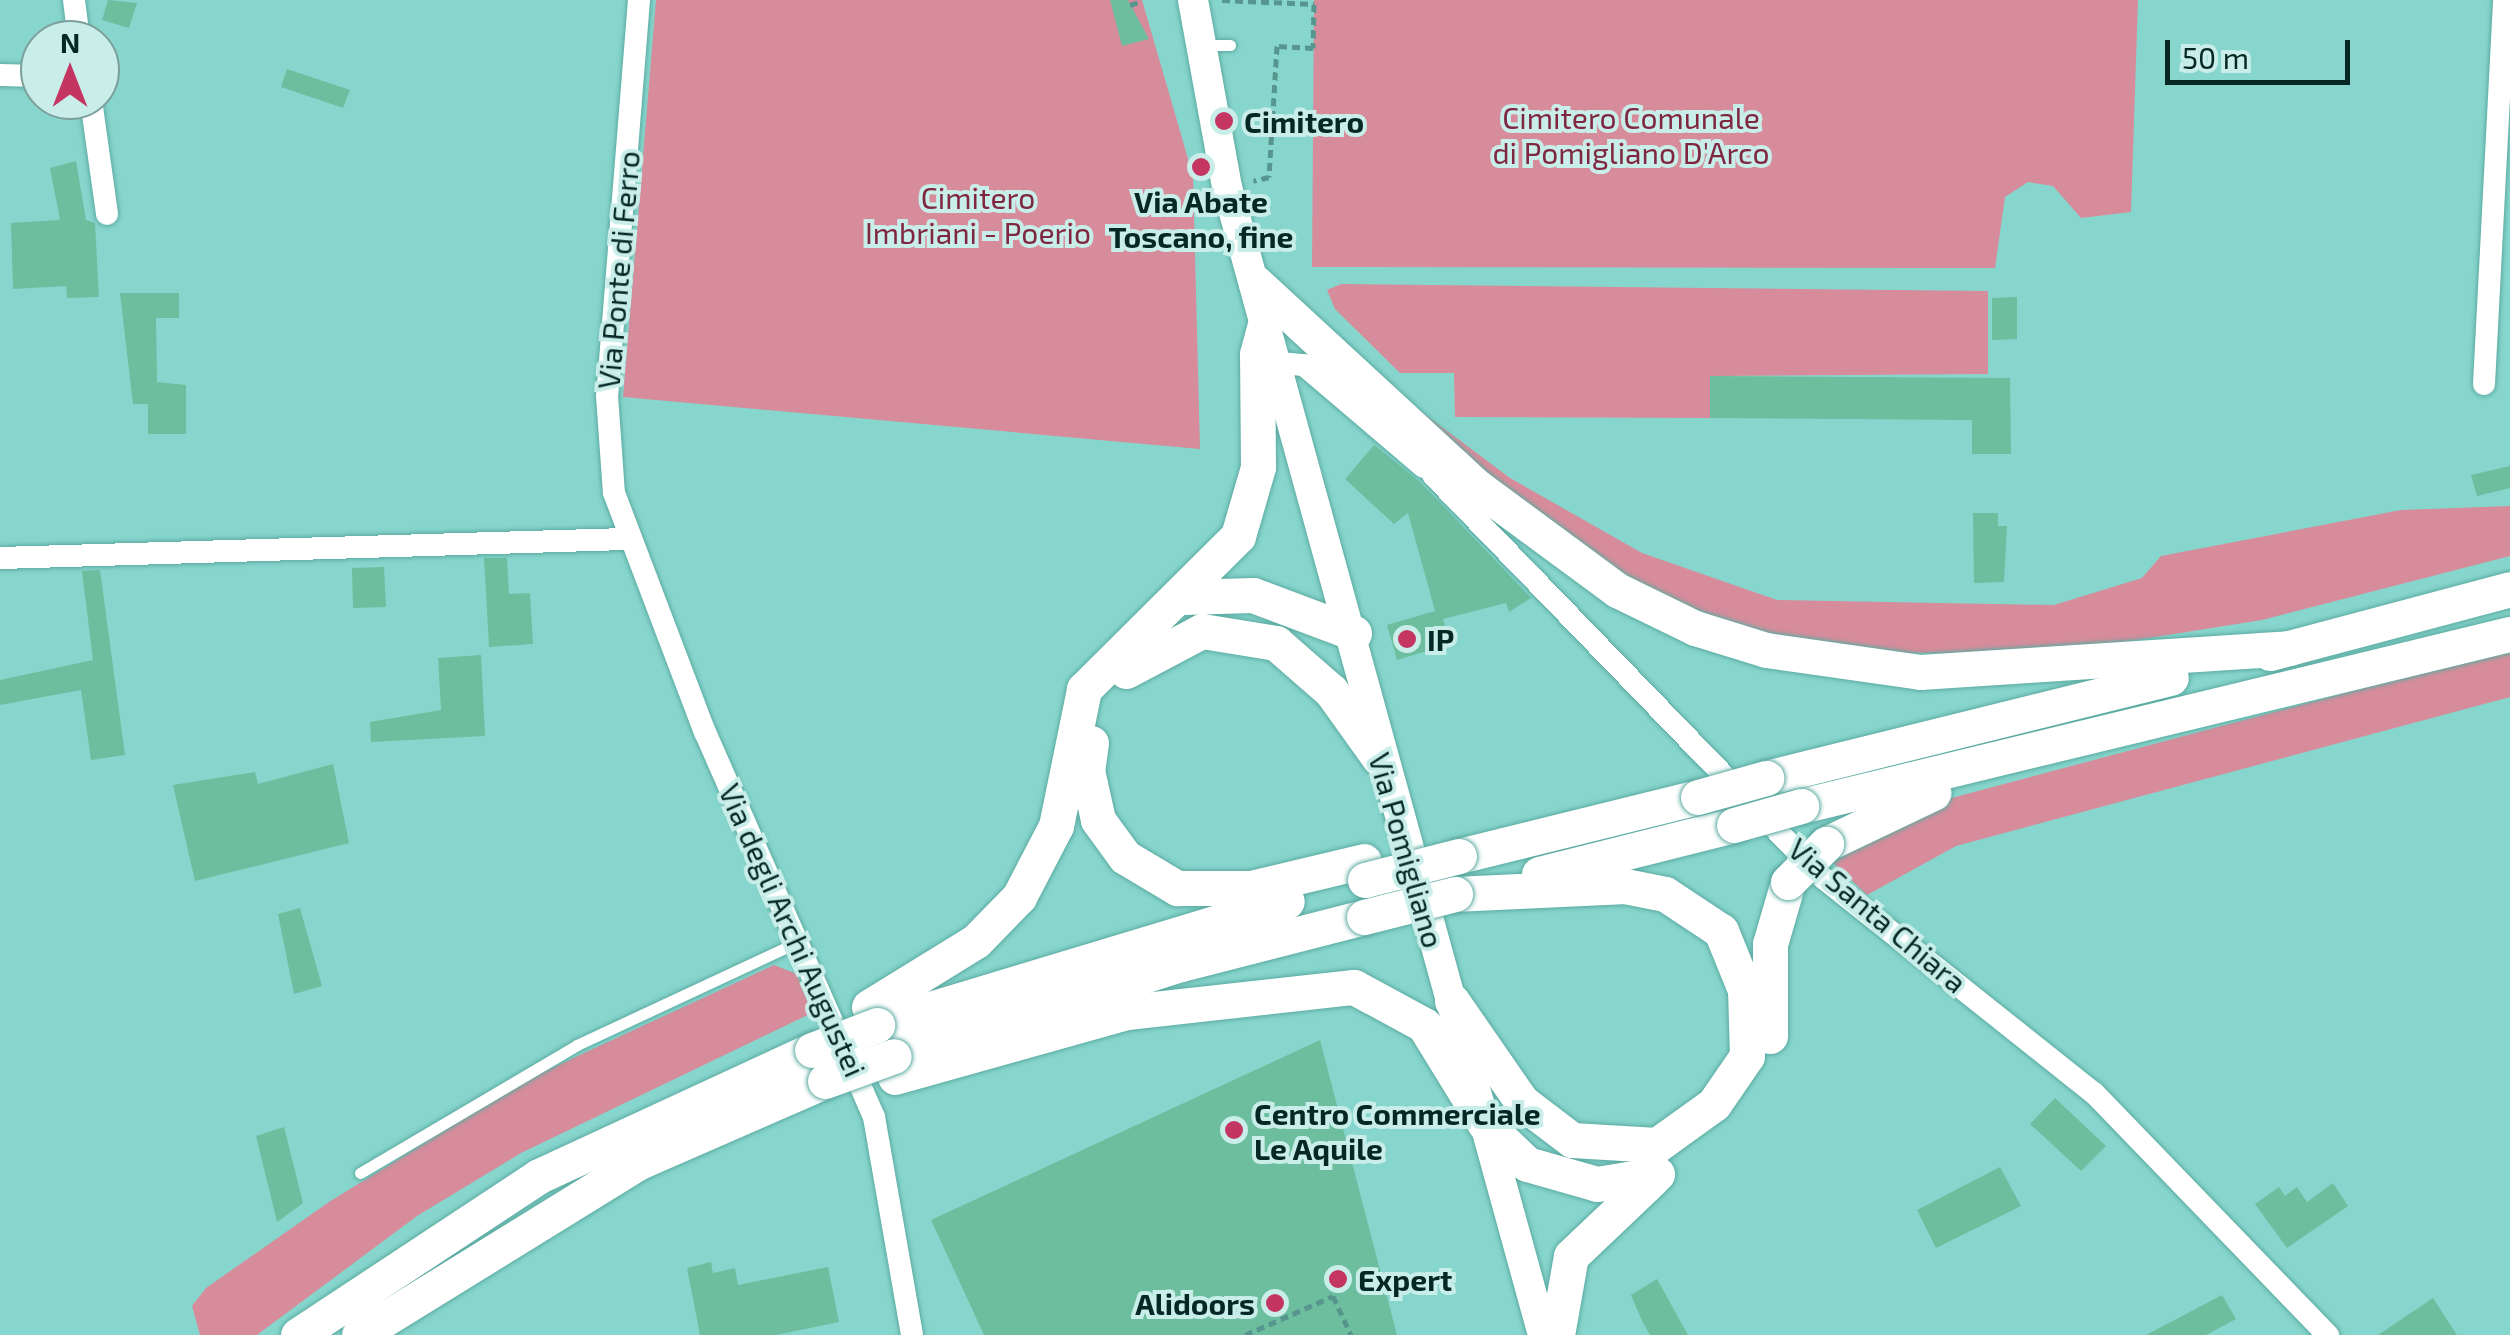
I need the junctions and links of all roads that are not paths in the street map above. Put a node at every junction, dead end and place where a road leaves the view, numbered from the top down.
1 (639, 0) edge
2 (1193, 0) edge
3 (2504, 0) edge
4 (1196, 45) junction
5 (1230, 45) dead end
6 (94, 120) edge
7 (107, 214) dead end
8 (1256, 283) junction
9 (1266, 320) junction
10 (1280, 362) junction
11 (2484, 384) dead end
12 (1411, 430) junction
13 (1434, 476) junction
14 (626, 539) junction
15 (0, 558) edge
16 (2510, 589) edge
17 (1184, 597) junction
18 (1354, 633) junction
19 (2510, 634) edge
20 (2289, 648) junction
21 (2174, 712) junction
22 (1379, 758) junction
23 (1364, 870) junction
24 (1456, 894) junction
25 (804, 939) junction
26 (1452, 1001) junction
27 (873, 1016) junction
28 (818, 1066) junction
29 (895, 1067) junction
30 (1485, 1124) junction
31 (360, 1173) dead end
32 (1657, 1174) junction
33 (298, 1335) edge
34 (359, 1335) edge
35 (912, 1335) edge
36 (1543, 1335) edge
37 (1557, 1335) edge
38 (2328, 1335) edge

1 - 14 street, Via Ponte di Ferro
2 - 4 main road, Via Pomigliano
3 - 11 street
4 - 5 lane
4 - 8 main road, Via Pomigliano
6 - 7 street
8 - 9 main road, Via Pomigliano
8 - 12 highway
9 - 10 main road, Via Pomigliano
9 - 17 highway
10 - 13 street
10 - 18 main road, Via Pomigliano
12 - 13 street, Via Santa Chiara
12 - 20 highway
13 - 38 street, Via Santa Chiara
14 - 15 street
14 - 25 street, Via degli Archi Augustei
16 - 20 highway
17 - 18 highway
17 - 27 highway
18 - 22 main road, Via Pomigliano
19 - 21 highway
20 - 23 highway, bridge
21 - 24 highway, bridge
21 - 32 highway, bridge
22 - 23 highway
22 - 26 main road, Via Pomigliano
23 - 27 highway
24 - 26 highway
24 - 29 highway, bridge
25 - 31 lane
25 - 35 street, Via degli Archi Augustei
26 - 30 main road, Via Pomigliano
27 - 28 highway, bridge
28 - 29 highway, bridge
28 - 33 highway
28 - 34 highway
29 - 30 highway
30 - 32 highway
30 - 36 main road, Via Pomigliano
32 - 37 highway

